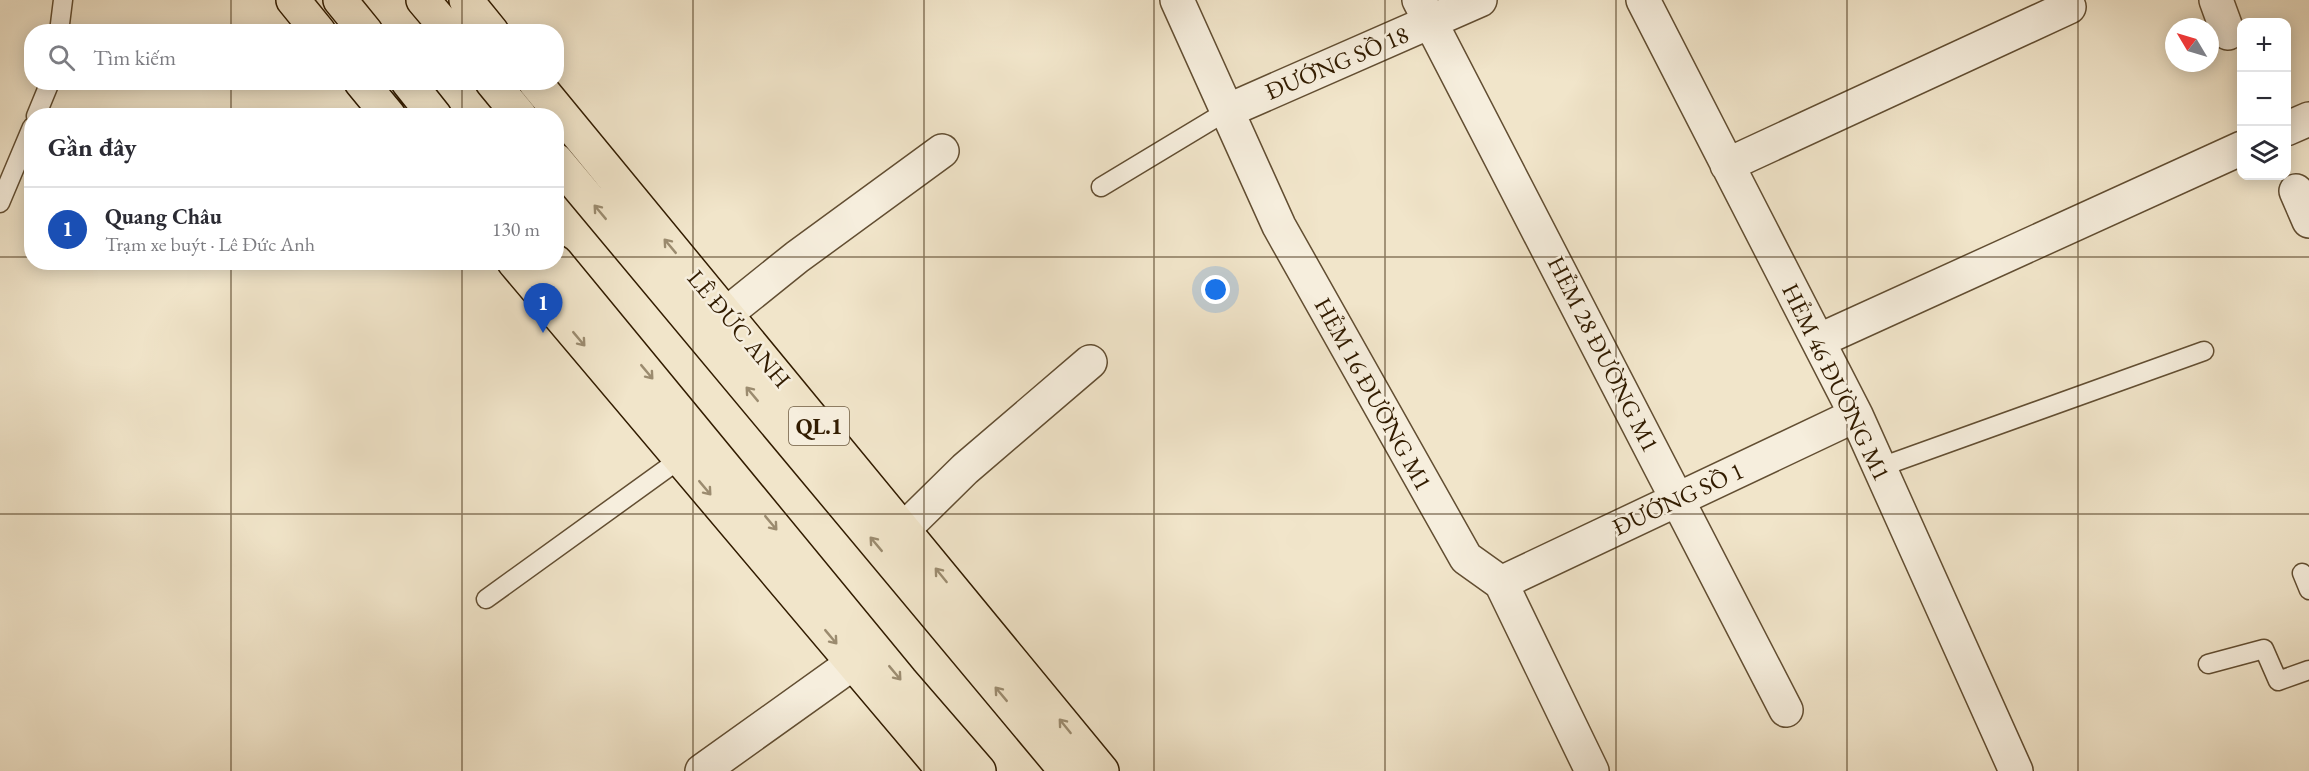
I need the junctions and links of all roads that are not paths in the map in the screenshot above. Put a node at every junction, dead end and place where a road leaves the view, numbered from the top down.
1 (63, 0) edge
2 (293, 0) edge
3 (340, 0) edge
4 (423, 0) edge
5 (466, 0) edge
6 (1177, 0) edge
7 (1480, 0) edge
8 (1643, 0) edge
9 (2216, 0) edge
10 (2069, 7) dead end
11 (1425, 11) edge
12 (60, 24) edge
13 (312, 24) edge
14 (360, 24) edge
15 (443, 24) edge
16 (486, 24) edge
17 (2229, 33) dead end
18 (47, 90) edge
19 (368, 90) edge
20 (414, 90) edge
21 (499, 90) edge
22 (542, 90) edge
23 (39, 108) edge
24 (383, 108) edge
25 (429, 108) edge
26 (513, 108) edge
27 (556, 108) edge
28 (1227, 111) junction
29 (564, 117) edge
30 (2309, 119) edge
31 (2291, 127) edge
32 (24, 146) edge
33 (2237, 150) edge
34 (942, 151) dead end
35 (1727, 165) junction
36 (564, 170) edge
37 (1101, 187) dead end
38 (2296, 191) dead end
39 (0, 203) edge
40 (2309, 221) edge
41 (521, 270) edge
42 (563, 270) edge
43 (726, 314) junction
44 (1818, 341) junction
45 (2204, 351) dead end
46 (1090, 362) dead end
47 (1856, 415) junction
48 (680, 459) junction
49 (1878, 468) junction
50 (1678, 498) junction
51 (904, 529) junction
52 (1501, 583) junction
53 (486, 599) dead end
54 (853, 663) junction
55 (2208, 664) dead end
56 (2309, 670) edge
57 (1785, 710) dead end
58 (702, 771) edge
59 (945, 771) edge
60 (979, 771) edge
61 (1065, 771) edge
62 (1102, 771) edge
63 (1592, 771) edge
64 (2016, 771) edge

1 - 12 lane
2 - 13 highway
3 - 14 highway
4 - 15 highway
5 - 16 highway
6 - 28 street, HẺM 16 ĐƯỜNG M1
7 - 11 street, ĐƯỚNG SỒ 18
8 - 35 street, HẺM 46 ĐƯỜNG M1
9 - 17 street
10 - 35 street
11 - 28 street, ĐƯỚNG SỒ 18
11 - 50 street, HẺM 28 ĐƯỜNG M1
18 - 23 lane
19 - 24 highway
20 - 25 highway
21 - 26 highway
27 -> 22 highway, LÊ ĐỨC ANH / QL.1
28 - 37 lane
28 - 52 street, HẺM 16 ĐƯỜNG M1
43 -> 29 highway, LÊ ĐỨC ANH / QL.1
30 - 31 street
32 - 39 lane
33 - 44 street
34 - 43 street
35 - 44 street, HẺM 46 ĐƯỜNG M1
61 -> 36 highway, LÊ ĐỨC ANH / QL.1
38 - 40 street
41 -> 48 highway
42 -> 60 highway
43 - 51 highway, LÊ ĐỨC ANH / QL.1
44 - 47 street, HẺM 46 ĐƯỜNG M1
45 - 49 lane
46 - 51 street
47 - 49 street, HẺM 46 ĐƯỜNG M1
47 - 50 street, ĐƯỚNG SỒ 1
48 - 53 lane
48 -> 54 highway
49 - 64 street, HẺM 46 ĐƯỜNG M1
50 - 52 street, ĐƯỚNG SỒ 1
50 - 57 street, HẺM 28 ĐƯỜNG M1
62 -> 51 highway, LÊ ĐỨC ANH / QL.1
52 - 63 street, HẺM 16 ĐƯỜNG M1
54 - 58 street
54 - 59 highway
55 - 56 lane

